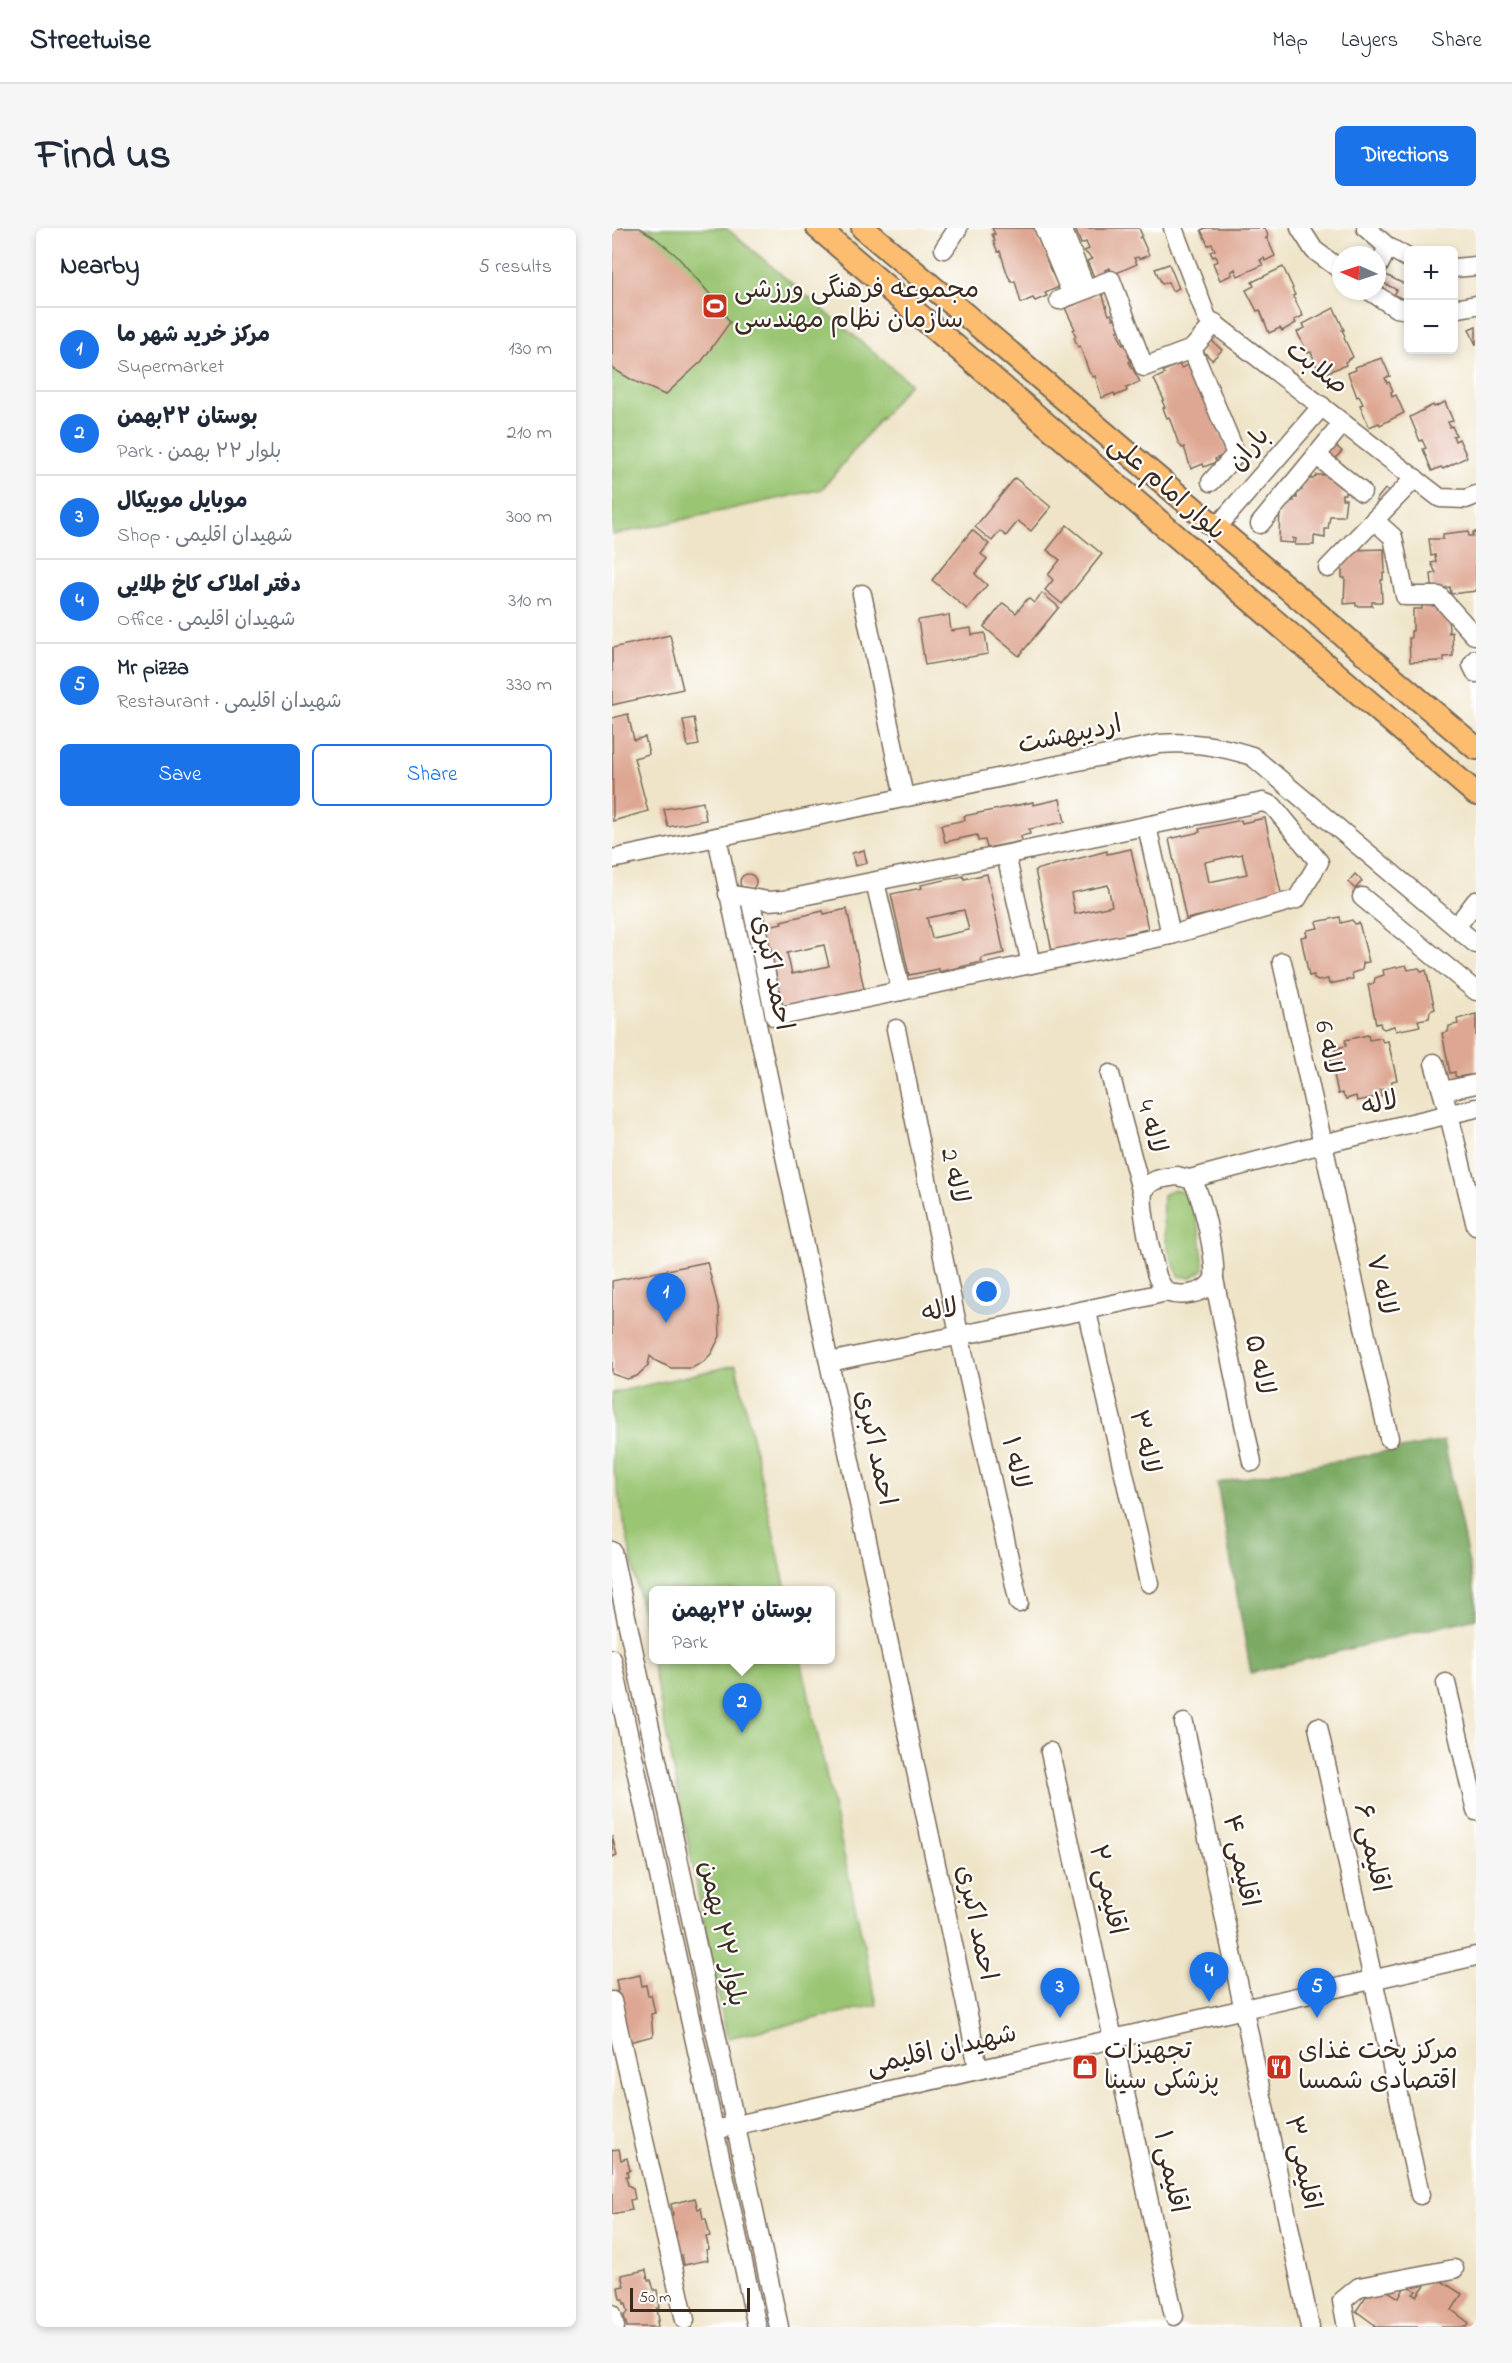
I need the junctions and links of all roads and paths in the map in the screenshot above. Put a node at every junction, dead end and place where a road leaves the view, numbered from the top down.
1 (818, 228) edge
2 (863, 228) edge
3 (958, 228) edge
4 (1044, 228) edge
5 (1062, 228) edge
6 (1173, 228) edge
7 (1300, 228) edge
8 (1366, 228) edge
9 (1388, 247) junction
10 (944, 249) dead end
11 (1386, 251) edge
12 (1404, 256) edge
13 (1332, 263) edge
14 (1476, 266) edge
15 (1458, 268) edge
16 (1072, 295) junction
17 (1384, 300) edge
18 (1476, 305) edge
19 (1458, 308) edge
20 (1404, 309) edge
21 (1215, 324) junction
22 (1192, 349) junction
23 (1322, 406) junction
24 (1343, 423) junction
25 (1316, 455) junction
26 (1415, 478) junction
27 (1211, 482) dead end
28 (1362, 492) dead end
29 (1476, 495) edge
30 (1374, 520) junction
31 (1260, 524) dead end
32 (1217, 527) junction
33 (1328, 568) dead end
34 (862, 594) dead end
35 (1476, 631) edge
36 (1476, 659) edge
37 (1476, 673) edge
38 (1476, 748) edge
39 (1476, 794) edge
40 (904, 797) junction
41 (1147, 826) junction
42 (717, 837) junction
43 (1006, 855) junction
44 (612, 859) edge
45 (875, 882) junction
46 (728, 894) junction
47 (1362, 897) dead end
48 (750, 898) junction
49 (1476, 901) edge
50 (1456, 927) junction
51 (1171, 934) junction
52 (1476, 944) edge
53 (1282, 962) dead end
54 (1032, 964) junction
55 (901, 991) junction
56 (1476, 991) edge
57 (896, 1029) dead end
58 (1434, 1063) dead end
59 (1110, 1074) dead end
60 (1476, 1084) edge
61 (1443, 1091) junction
62 (1476, 1108) edge
63 (1449, 1115) junction
64 (1322, 1144) junction
65 (1190, 1179) junction
66 (1142, 1194) junction
67 (1476, 1226) edge
68 (1214, 1279) junction
69 (1166, 1292) junction
70 (1087, 1312) junction
71 (959, 1334) junction
72 (830, 1362) junction
73 (1389, 1438) dead end
74 (1252, 1462) dead end
75 (612, 1551) edge
76 (1149, 1583) dead end
77 (1019, 1603) dead end
78 (612, 1659) edge
79 (1446, 1683) dead end
80 (1184, 1723) dead end
81 (1318, 1727) dead end
82 (1050, 1752) dead end
83 (1476, 1811) edge
84 (1475, 1956) edge
85 (1372, 1980) junction
86 (612, 2001) edge
87 (1243, 2009) junction
88 (615, 2028) edge
89 (1113, 2039) junction
90 (978, 2069) junction
91 (736, 2125) junction
92 (715, 2130) junction
93 (1420, 2194) dead end
94 (1454, 2269) dead end
95 (752, 2304) junction
96 (612, 2314) edge
97 (1174, 2316) dead end
98 (685, 2320) dead end
99 (615, 2327) edge
100 (747, 2327) edge
101 (757, 2327) edge
102 (779, 2327) edge
103 (1310, 2327) edge
104 (1347, 2327) edge

1 - 39 main road, بلوار امام علی
2 - 32 main road, بلوار امام علی
3 - 10 street
4 - 16 street
5 - 16 street
6 - 21 street, صلابت
7 - 13 street
8 - 9 street
9 - 11 street
9 - 12 street
14 - 15 street
16 - 22 street
17 - 20 street
18 - 19 street
21 - 22 street
21 - 23 street, صلابت
22 - 27 street
23 - 24 street, صلابت
23 - 32 street, باران
24 - 25 street
24 - 26 street, صلابت
25 - 28 street
25 - 31 street
26 - 29 street, صلابت
26 - 30 street
30 - 33 street
30 - 35 street
32 - 38 main road, بلوار امام علی
34 - 40 street
36 - 37 street
40 - 42 street, اردیبهشت
40 - 50 street, اردیبهشت
41 - 43 street
41 - 51 street
41 - 51 street
42 - 44 street, اردیبهشت
42 - 46 street, احمد اکبری
43 - 45 street
43 - 54 street
45 - 48 street
45 - 55 street
46 - 48 street
46 - 72 street, احمد اکبری
47 - 56 street
48 - 55 street
49 - 50 street
50 - 52 street, اردیبهشت
51 - 54 street
53 - 64 street, لاله 6
54 - 55 street
57 - 71 street, لاله 2
58 - 61 street
59 - 66 street, لاله 4
60 - 61 street
61 - 63 street
62 - 63 street, لاله
63 - 64 street, لاله
63 - 67 street
64 - 65 street, لاله
64 - 73 street, لاله ۷
65 - 66 street, لاله
65 - 68 street, لاله ۵
66 - 69 street, لاله 4
68 - 69 street, لاله
68 - 74 street, لاله ۵
69 - 70 street, لاله
70 - 71 street, لاله
70 - 76 street, لاله ۳
71 - 72 street, لاله
71 - 77 street, لاله ۱
72 - 90 street, احمد اکبری
75 - 91 street, بلوار ۲۲ بهمن
78 - 92 street, بلوار ۲۲ بهمن
79 - 83 street
80 - 87 street, اقلیمی ۴
81 - 85 street, اقلیمی ۶
82 - 89 street, اقلیمی ۲
84 - 85 street, شهیدان اقلیمی
85 - 87 street, شهیدان اقلیمی
85 - 93 street, اقلیمی ۶
86 - 88 street
87 - 89 street, شهیدان اقلیمی
87 - 103 street, اقلیمی ۳
88 - 98 street
89 - 90 street, شهیدان اقلیمی
89 - 97 street, اقلیمی ۱
90 - 91 street, شهیدان اقلیمی
91 - 92 street, شهیدان اقلیمی
91 - 102 street, بلوار ۲۲ بهمن
92 - 95 street, بلوار ۲۲ بهمن
94 - 104 street
95 - 100 street
95 - 101 street, بلوار ۲۲ بهمن
96 - 99 street

